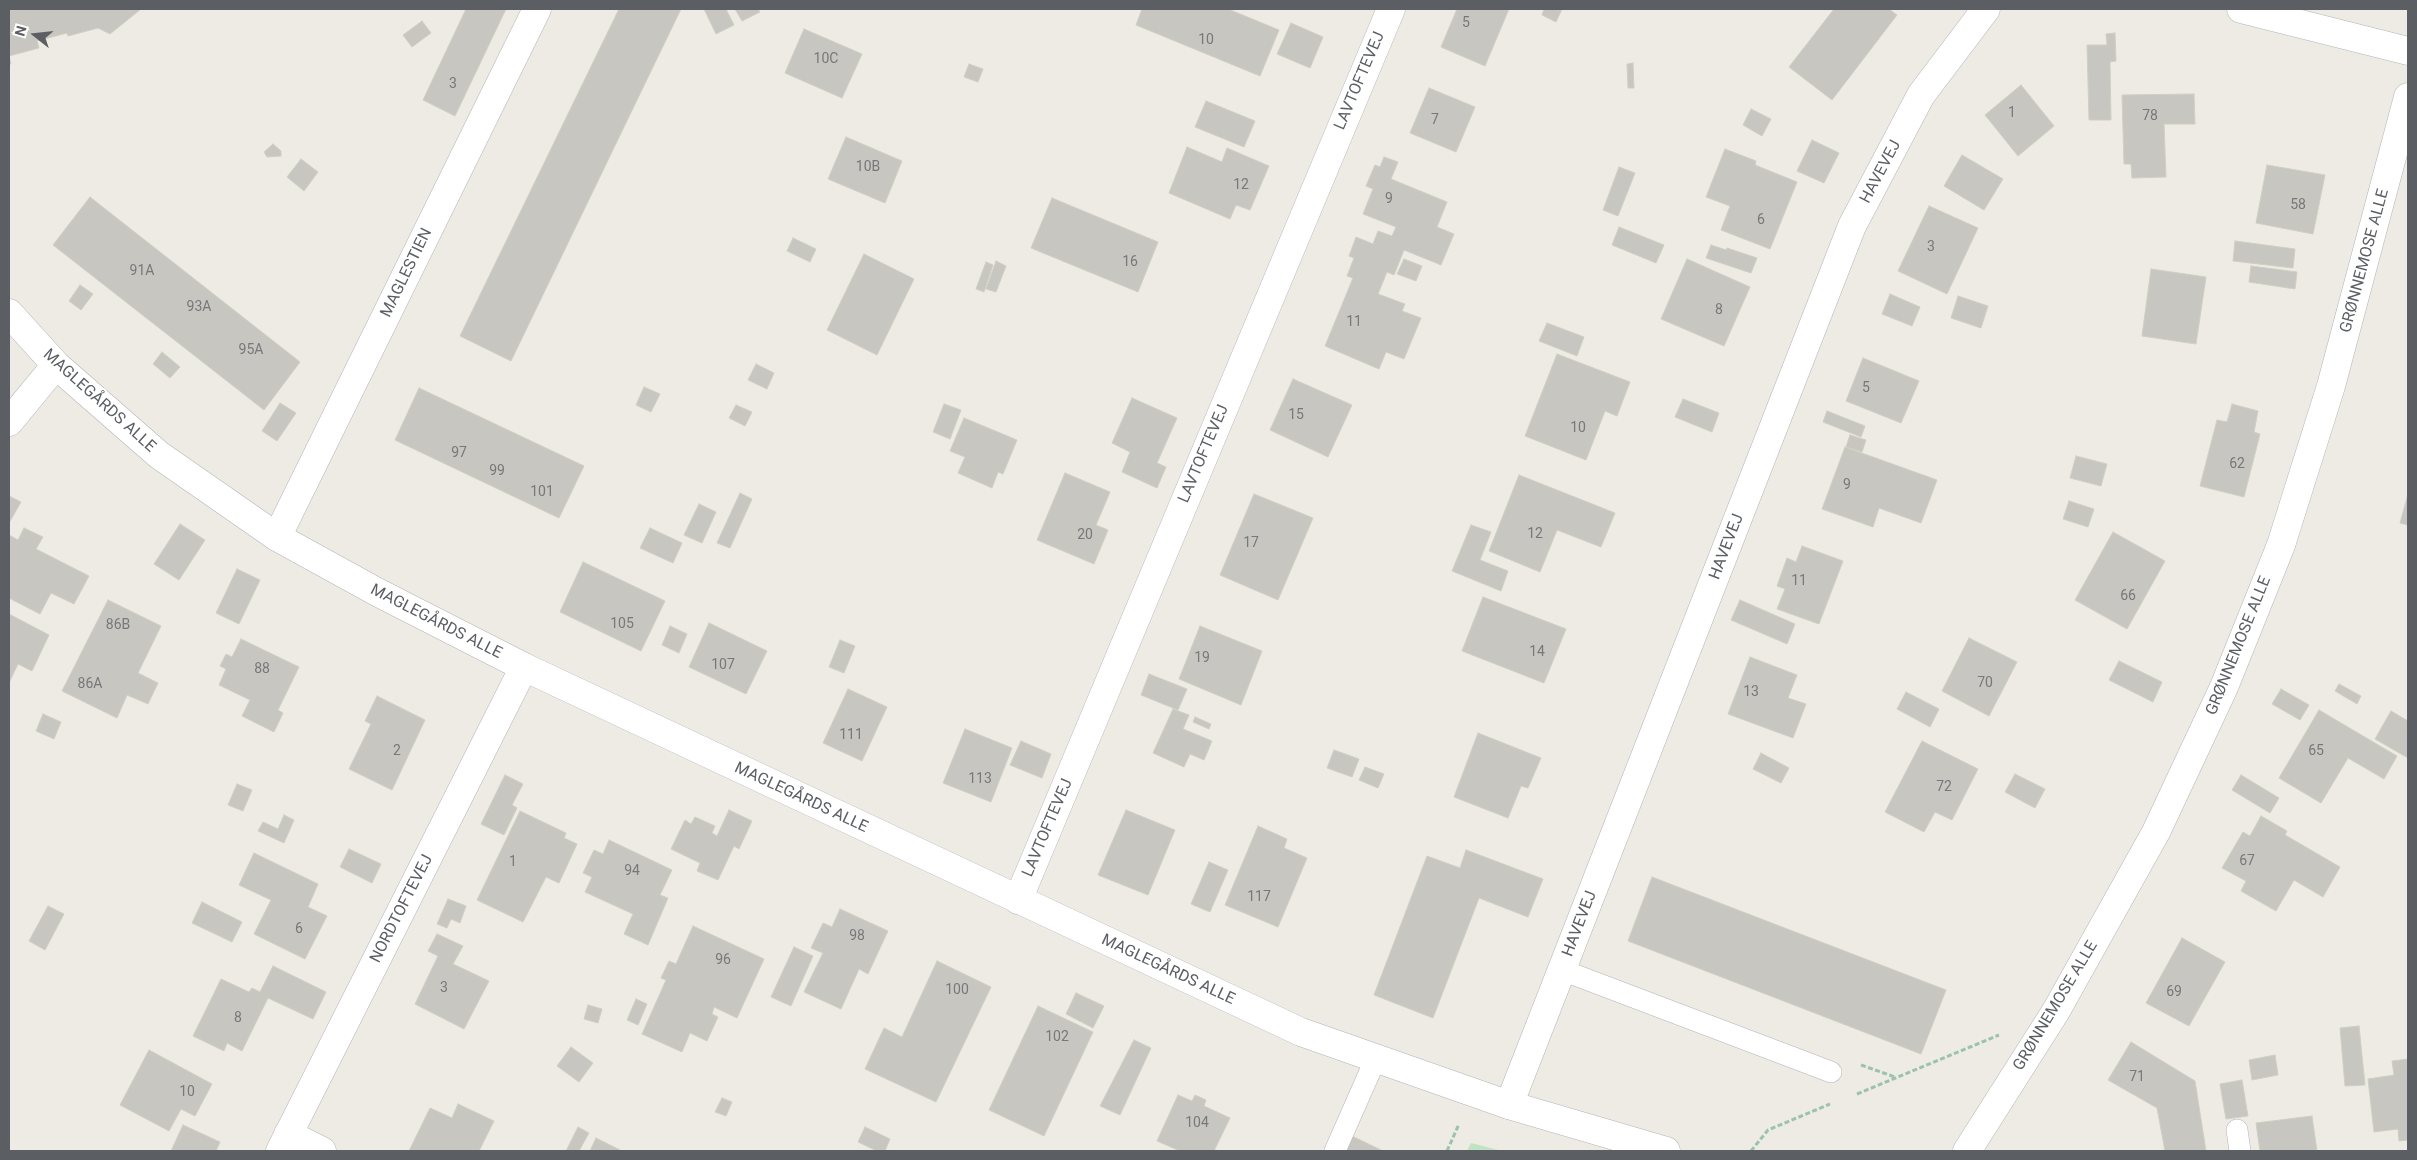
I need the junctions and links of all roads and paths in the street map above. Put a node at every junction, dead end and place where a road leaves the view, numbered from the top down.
1 (537, 9) edge
2 (1391, 9) edge
3 (1986, 9) edge
4 (2241, 9) edge
5 (2408, 51) edge
6 (2408, 97) edge
7 (9, 313) edge
8 (56, 365) junction
9 (9, 422) edge
10 (277, 537) junction
11 (524, 667) junction
12 (1018, 900) junction
13 (1562, 970) junction
14 (2002, 1033) dead end
15 (1376, 1058) junction
16 (1831, 1072) dead end
17 (1850, 1096) dead end
18 (1832, 1104) dead end
19 (1509, 1106) junction
20 (2237, 1130) dead end
21 (284, 1142) edge
22 (322, 1151) edge
23 (1335, 1151) edge
24 (1666, 1151) edge
25 (1751, 1151) edge
26 (1967, 1151) edge
27 (2240, 1151) edge

1 - 10 street, MAGLESTIEN
2 - 12 street, LAVTOFTEVEJ
3 - 13 street, HAVEVEJ
4 - 5 street
6 - 26 street, GRØNNEMOSE ALLE
7 - 8 street, MAGLEGÅRDS ALLE
8 - 9 street
8 - 10 street, MAGLEGÅRDS ALLE
10 - 11 street, MAGLEGÅRDS ALLE
11 - 12 street, MAGLEGÅRDS ALLE
11 - 21 street, NORDTOFTEVEJ
12 - 15 street, MAGLEGÅRDS ALLE
13 - 16 lane
13 - 19 street, HAVEVEJ
14 - 17 path
15 - 19 street, MAGLEGÅRDS ALLE
15 - 23 lane
18 - 25 path
19 - 24 street, MAGLEGÅRDS ALLE
20 - 27 lane
21 - 22 street

